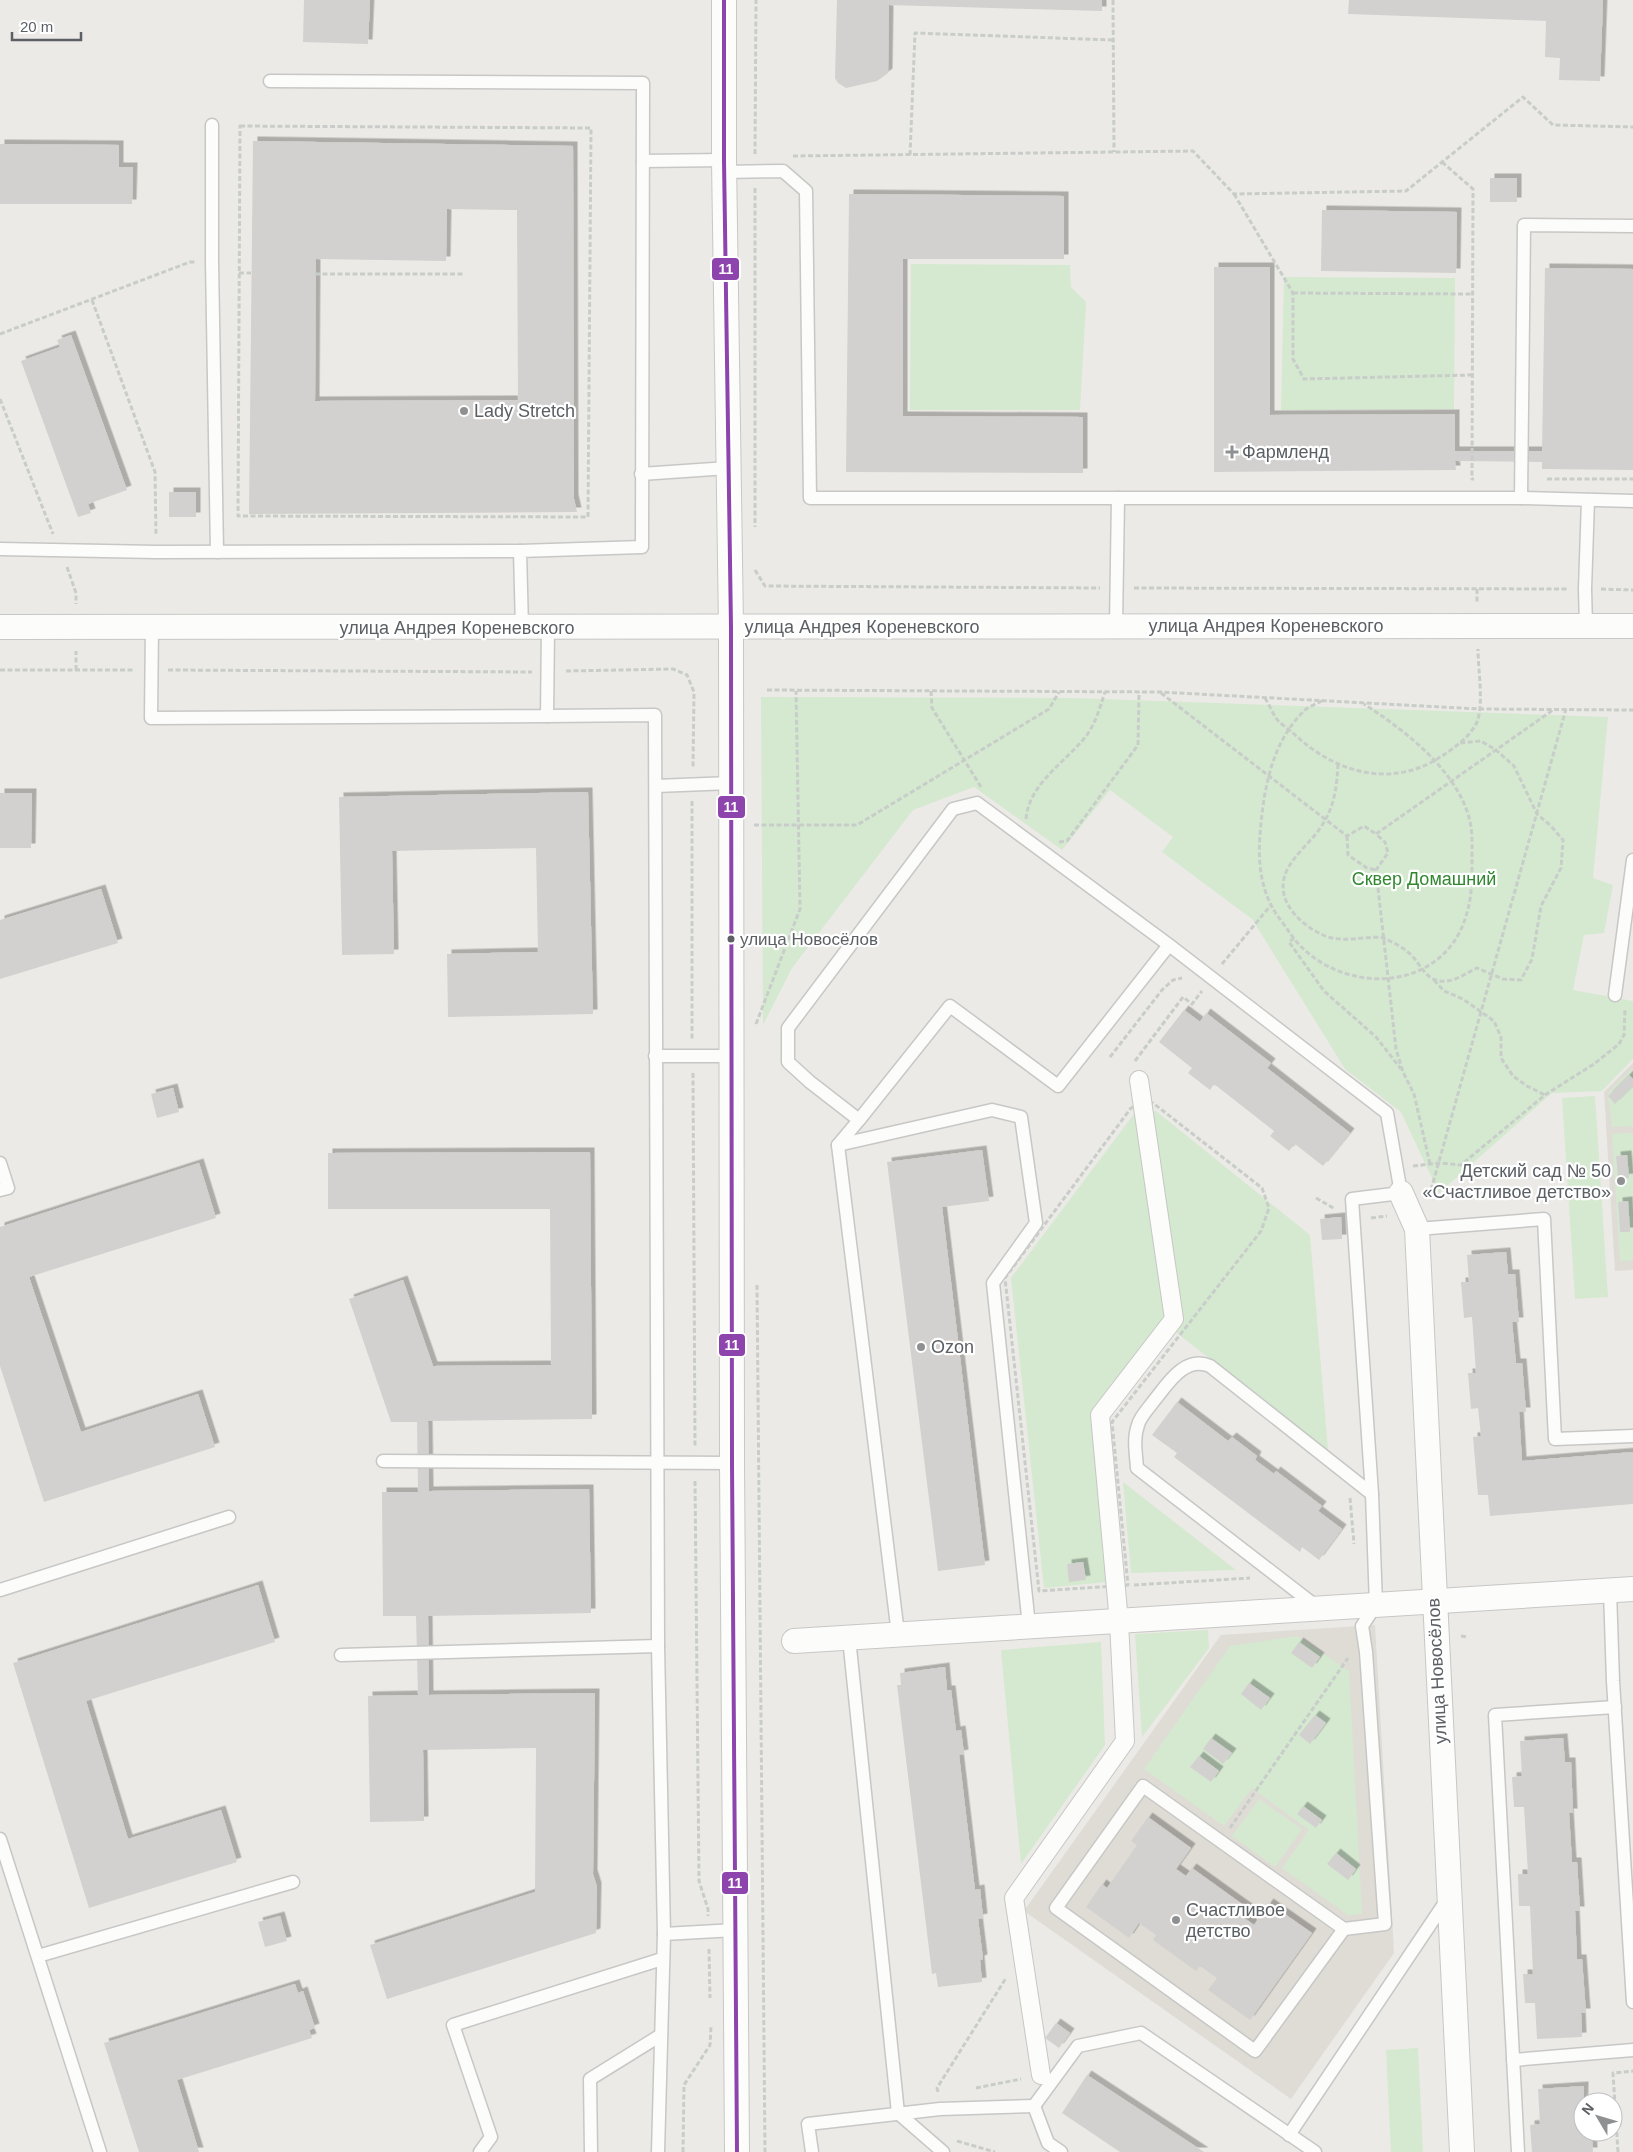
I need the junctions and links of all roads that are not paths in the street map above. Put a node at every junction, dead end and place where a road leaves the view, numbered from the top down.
1 (724, 0) edge
2 (270, 81) dead end
3 (212, 125) dead end
4 (643, 161) junction
5 (724, 166) junction
6 (1633, 226) edge
7 (728, 468) junction
8 (641, 474) junction
9 (1118, 498) junction
10 (1521, 498) junction
11 (1588, 500) junction
12 (1633, 501) edge
13 (0, 549) edge
14 (520, 551) junction
15 (217, 552) junction
16 (1116, 626) junction
17 (1633, 626) edge
18 (0, 627) edge
19 (731, 627) junction
20 (1586, 627) junction
21 (152, 628) junction
22 (522, 628) junction
23 (548, 628) junction
24 (547, 716) junction
25 (731, 784) junction
26 (656, 786) junction
27 (1633, 860) edge
28 (1169, 945) junction
29 (1615, 995) road end
30 (656, 1056) junction
31 (731, 1056) junction
32 (1136, 1072) road end
33 (859, 1120) junction
34 (838, 1144) junction
35 (0, 1163) edge
36 (0, 1190) edge
37 (1400, 1192) junction
38 (1414, 1221) junction
39 (1633, 1436) edge
40 (383, 1461) dead end
41 (658, 1462) junction
42 (732, 1463) junction
43 (1372, 1494) junction
44 (229, 1517) dead end
45 (0, 1590) edge
46 (1622, 1590) edge
47 (1434, 1602) junction
48 (1376, 1605) junction
49 (1319, 1608) junction
50 (1119, 1622) junction
51 (1030, 1626) junction
52 (898, 1634) junction
53 (849, 1638) junction
54 (794, 1641) dead end
55 (658, 1646) junction
56 (341, 1655) dead end
57 (1615, 1707) junction
58 (1628, 1834) edge
59 (0, 1839) edge
60 (293, 1882) dead end
61 (1448, 1898) junction
62 (1344, 1929) junction
63 (735, 1930) junction
64 (664, 1934) junction
65 (38, 1956) junction
66 (662, 1959) junction
67 (1633, 2002) edge
68 (661, 2036) junction
69 (1633, 2050) edge
70 (1513, 2060) junction
71 (1041, 2075) road end
72 (1034, 2106) junction
73 (898, 2113) junction
74 (1289, 2135) junction
75 (1311, 2151) edge
76 (100, 2152) edge
77 (480, 2152) edge
78 (591, 2152) edge
79 (658, 2152) edge
80 (737, 2152) edge
81 (812, 2152) edge
82 (943, 2152) edge
83 (1061, 2152) edge
84 (1462, 2152) edge
85 (1518, 2152) edge

1 - 5 street
2 - 4 lane
3 - 15 lane
4 - 5 lane
4 - 8 lane
5 - 7 street
5 - 9 lane
6 - 10 lane
7 - 8 lane
7 - 19 street
8 - 14 lane
9 - 10 lane
9 - 16 lane
10 - 11 lane
11 - 12 lane
11 - 20 lane
13 - 15 lane
14 - 15 lane
14 - 22 lane
16 - 19 street, улица Андрея Кореневского
16 - 20 street, улица Андрея Кореневского
17 - 20 street, улица Андрея Кореневского
18 - 21 street, улица Андрея Кореневского
19 - 23 street, улица Андрея Кореневского
19 - 25 street
21 - 22 street, улица Андрея Кореневского
21 - 24 lane
22 - 23 street, улица Андрея Кореневского
23 - 24 lane
24 - 26 lane
25 - 26 lane
25 - 31 street
26 - 30 lane
27 - 29 lane
28 - 33 lane
28 - 33 lane
28 - 37 lane
30 - 31 lane
30 - 41 lane
31 - 42 street
32 - 50 street
33 - 34 lane
34 - 51 lane
34 - 52 lane
35 - 36 lane
37 - 38 street, улица Новосёлов
37 - 43 lane
38 - 39 lane
38 - 47 street, улица Новосёлов
40 - 41 lane
41 - 42 lane
41 - 55 lane
42 - 63 street
43 - 48 lane
43 - 49 lane
44 - 45 lane
46 - 47 street
46 - 57 lane
47 - 48 street
47 - 61 street, улица Новосёлов
48 - 49 street
48 - 62 lane
49 - 50 street
50 - 51 street
50 - 71 street
51 - 52 street
52 - 53 street
53 - 54 street
53 - 73 lane
55 - 56 lane
55 - 64 lane
57 - 58 lane
57 - 70 lane
58 - 67 lane
59 - 65 lane
60 - 65 lane
61 - 74 lane
61 - 84 street, улица Новосёлов
62 - 62 lane
63 - 64 lane
63 - 80 street
64 - 66 lane
65 - 76 lane
66 - 68 lane
66 - 77 lane
68 - 78 lane
68 - 79 lane
69 - 70 lane
70 - 85 lane
72 - 73 lane
72 - 74 lane
72 - 83 lane
73 - 81 lane
73 - 82 lane
74 - 75 lane

